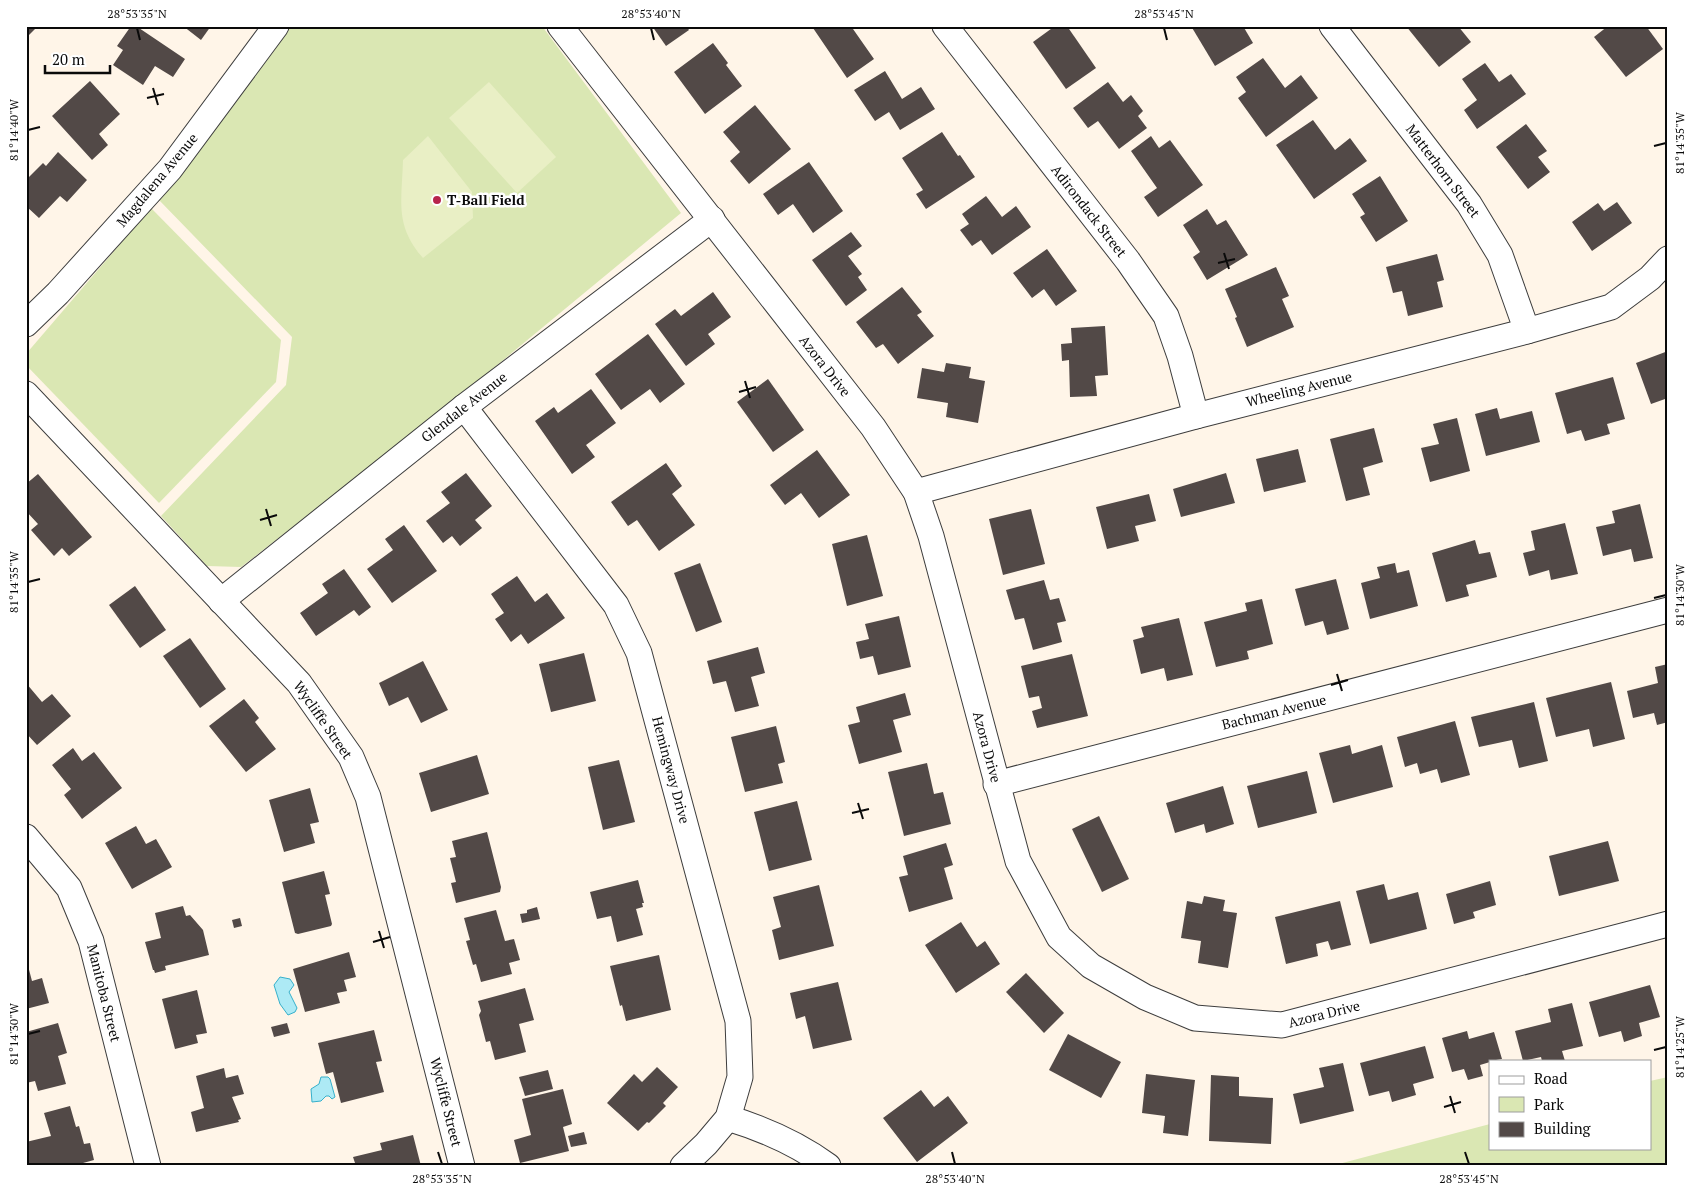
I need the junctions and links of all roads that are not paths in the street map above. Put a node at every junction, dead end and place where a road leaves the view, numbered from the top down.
1 (276, 26) edge
2 (560, 26) edge
3 (945, 26) edge
4 (1332, 26) edge
5 (712, 220) junction
6 (1668, 259) edge
7 (26, 324) edge
8 (1528, 331) junction
9 (26, 394) edge
10 (464, 407) junction
11 (1196, 416) junction
12 (916, 492) junction
13 (221, 601) junction
14 (1668, 610) edge
15 (996, 784) junction
16 (26, 837) edge
17 (1668, 924) edge
18 (728, 1118) junction
19 (148, 1166) edge
20 (462, 1166) edge
21 (683, 1166) edge
22 (828, 1166) edge

1 - 7 street, Magdalena Avenue
2 - 5 street, Azora Drive
3 - 11 street, Adirondack Street
4 - 8 street, Matterhorn Street
5 - 10 street, Glendale Avenue
5 - 12 street, Azora Drive
6 - 8 street, Wheeling Avenue
8 - 11 street, Wheeling Avenue
9 - 13 street, Wycliffe Street
10 - 13 street, Glendale Avenue
10 - 18 street, Hemingway Drive
11 - 12 street, Wheeling Avenue
12 - 15 street, Azora Drive
13 - 20 street, Wycliffe Street
14 - 15 street, Bachman Avenue
15 - 17 street, Azora Drive
16 - 19 street, Manitoba Street
18 - 21 street, Hemingway Drive
18 - 22 street

